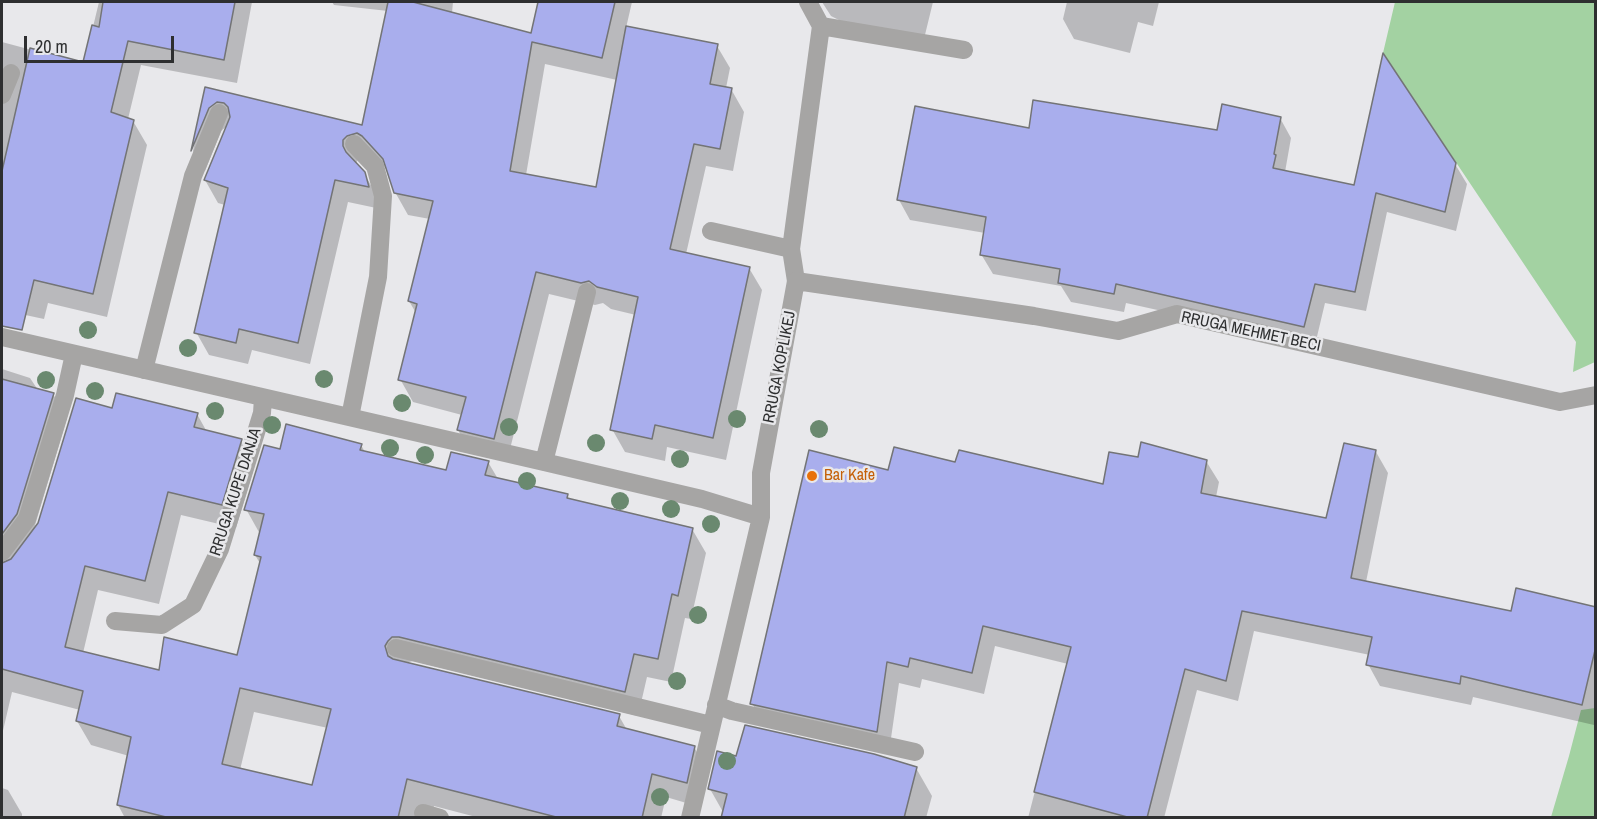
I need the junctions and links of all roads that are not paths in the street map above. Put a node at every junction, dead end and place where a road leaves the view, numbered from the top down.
1 (808, 2) edge
2 (821, 26) junction
3 (964, 50) dead end
4 (11, 73) dead end
5 (2, 95) edge
6 (219, 112) dead end
7 (354, 144) dead end
8 (711, 231) dead end
9 (791, 249) junction
10 (796, 281) junction
11 (587, 292) dead end
12 (2, 337) edge
13 (74, 354) junction
14 (144, 370) junction
15 (1596, 395) edge
16 (263, 398) junction
17 (350, 417) junction
18 (544, 462) junction
19 (760, 516) junction
20 (2, 552) edge
21 (116, 621) dead end
22 (396, 648) dead end
23 (716, 705) junction
24 (711, 725) junction
25 (915, 752) dead end
26 (690, 818) edge

1 - 2 street
2 - 3 street
2 - 9 street, RRUGA KOPLIKEJ
4 - 5 street
6 - 14 street
7 - 17 street
8 - 9 street
9 - 10 street, RRUGA KOPLIKEJ
10 - 15 street, RRUGA MEHMET BECI
10 - 19 street, RRUGA KOPLIKEJ
11 - 18 street
12 - 13 street
13 - 14 street
13 - 20 street
14 - 16 street
16 - 17 street
16 - 21 street, RRUGA KUPE DANJA
17 - 18 street
18 - 19 street
19 - 23 street, RRUGA KOPLIKEJ
22 - 24 street
23 - 24 street, RRUGA KOPLIKEJ
23 - 25 street
24 - 26 street, RRUGA KOPLIKEJ

